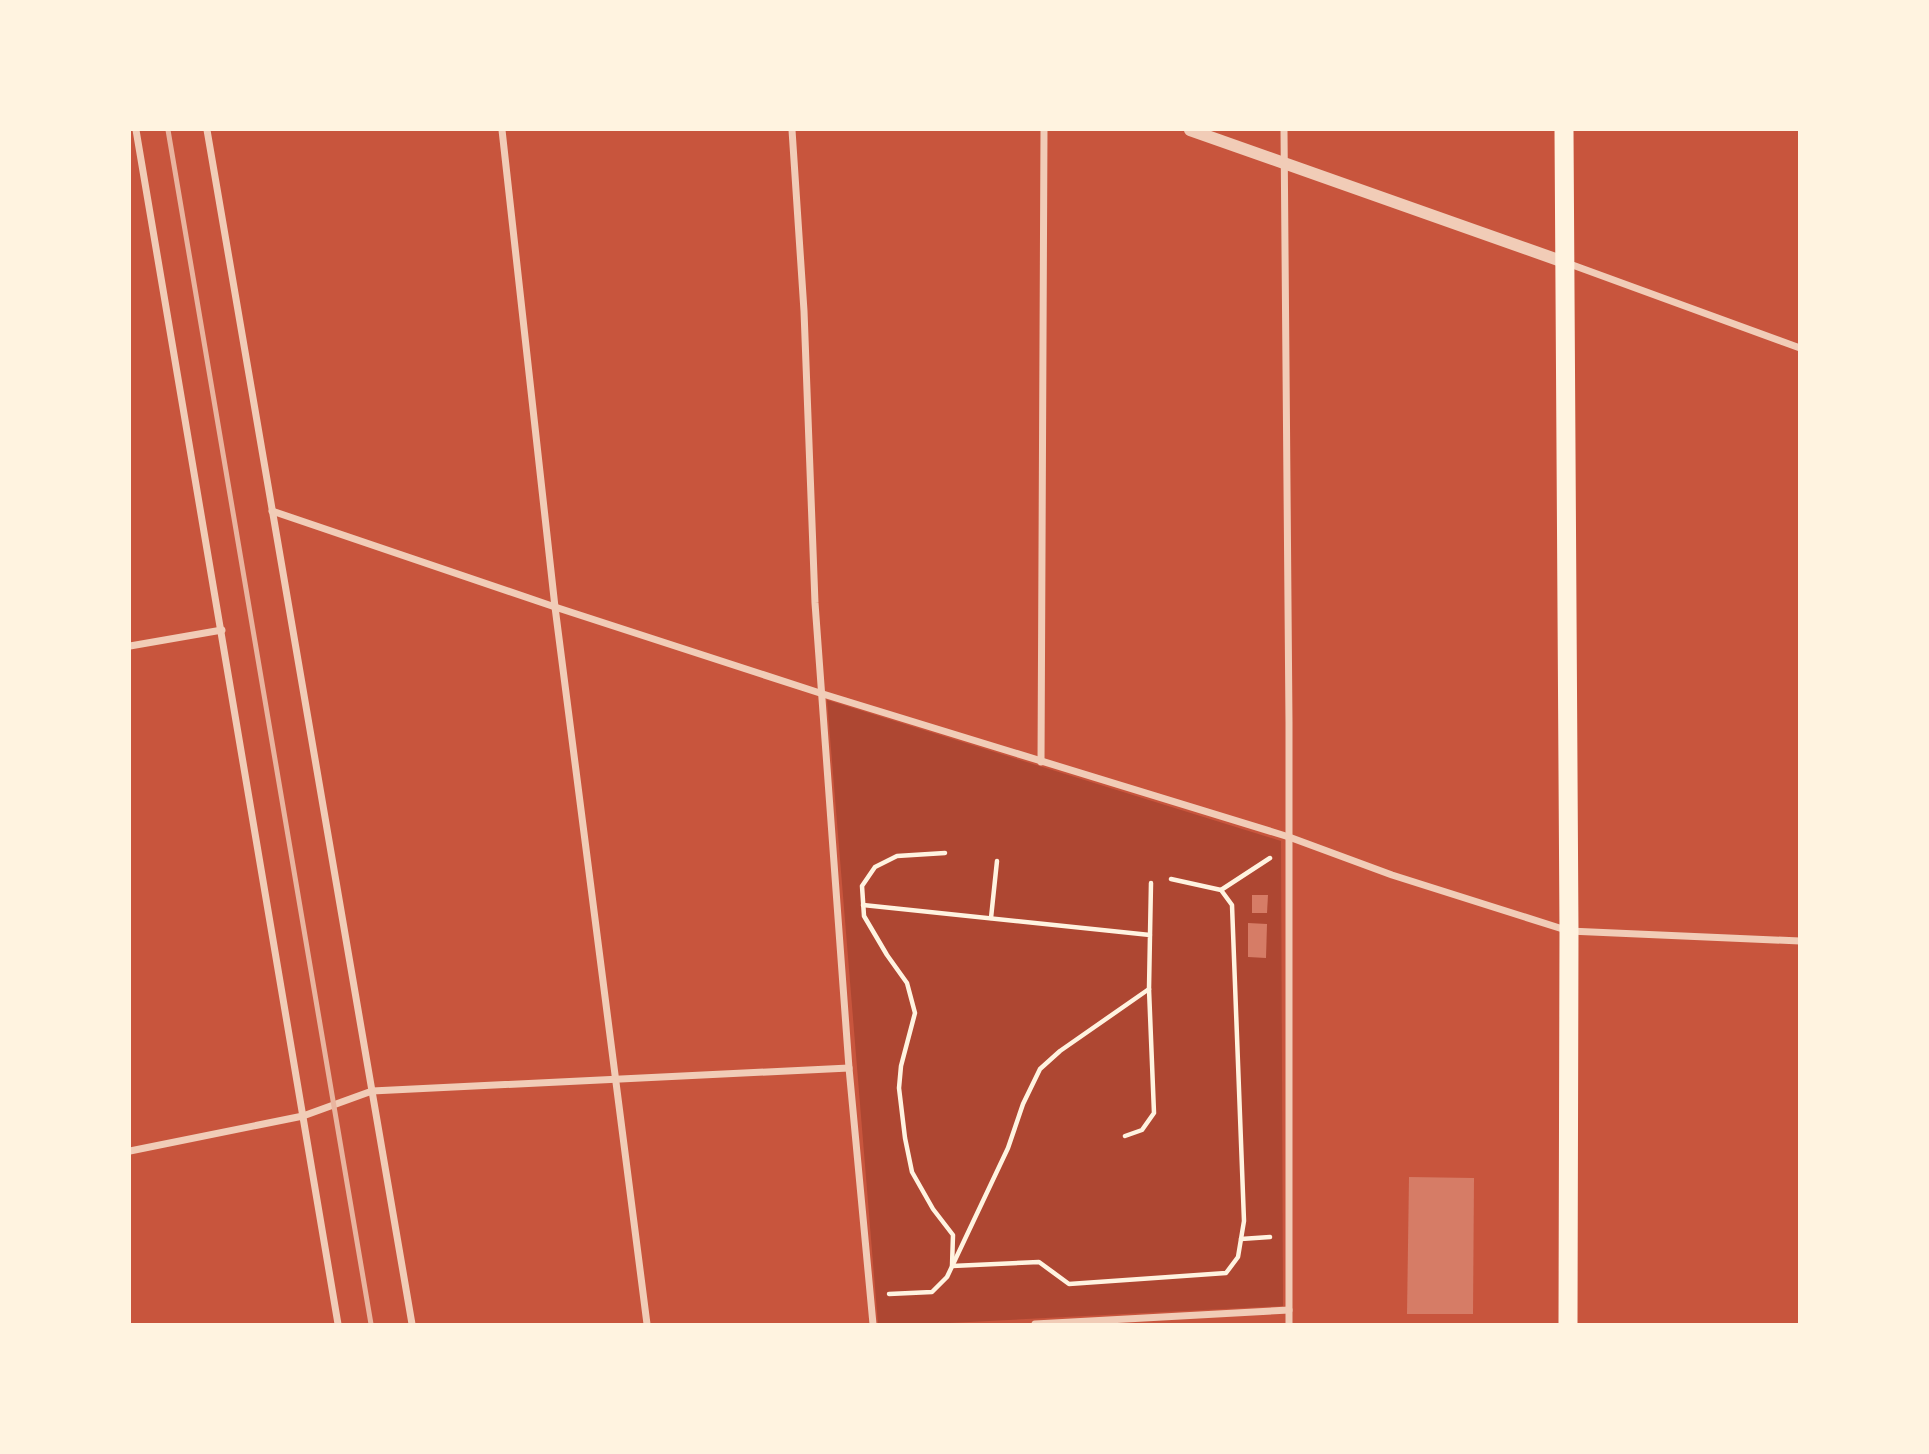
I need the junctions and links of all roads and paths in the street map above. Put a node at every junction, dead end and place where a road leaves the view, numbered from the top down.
1 (136, 130) edge
2 (207, 130) edge
3 (502, 130) edge
4 (792, 130) edge
5 (1044, 130) edge
6 (1190, 130) edge
7 (1284, 130) edge
8 (1564, 130) edge
9 (1285, 164) junction
10 (1564, 262) junction
11 (1800, 348) edge
12 (272, 510) junction
13 (555, 607) junction
14 (222, 630) junction
15 (130, 646) edge
16 (823, 694) junction
17 (1041, 762) junction
18 (1289, 837) junction
19 (1288, 846) junction
20 (945, 853) dead end
21 (997, 861) dead end
22 (1171, 878) dead end
23 (1151, 883) dead end
24 (1221, 890) junction
25 (863, 905) junction
26 (991, 918) junction
27 (1569, 931) junction
28 (1150, 935) junction
29 (1800, 941) edge
30 (1149, 989) junction
31 (849, 1068) junction
32 (617, 1078) junction
33 (372, 1091) junction
34 (303, 1116) junction
35 (1125, 1136) dead end
36 (130, 1151) edge
37 (1289, 1236) junction
38 (1241, 1239) junction
39 (952, 1266) junction
40 (870, 1295) junction
41 (1289, 1310) junction
42 (338, 1325) edge
43 (412, 1325) edge
44 (647, 1325) edge
45 (873, 1325) edge
46 (1035, 1325) edge
47 (1289, 1325) edge
48 (1568, 1325) edge

1 - 14 street
2 - 12 street
3 - 13 street
4 - 16 street
5 - 17 street
6 - 9 street
7 - 9 street
8 - 10 highway
9 - 10 street
9 - 18 street
10 - 11 street
10 - 27 highway
12 - 13 street
12 - 33 street
13 - 16 street
13 - 32 street
14 - 15 street
14 - 34 street
16 - 17 street
16 - 31 street
17 - 18 street
18 - 19 street
18 - 27 street
19 - 24 path
19 - 37 street
20 - 25 path
21 - 26 path
22 - 24 path
23 - 28 path
24 - 38 path
25 - 26 path
25 - 39 path
26 - 28 path
27 - 29 street
27 - 48 highway
28 - 30 path
30 - 35 path
30 - 39 path
31 - 32 street
31 - 40 street
32 - 33 street
32 - 44 street
33 - 34 street
33 - 43 street
34 - 36 street
34 - 42 street
37 - 38 path
37 - 41 street
38 - 39 path
39 - 40 path
40 - 45 street
41 - 46 street
41 - 47 street

